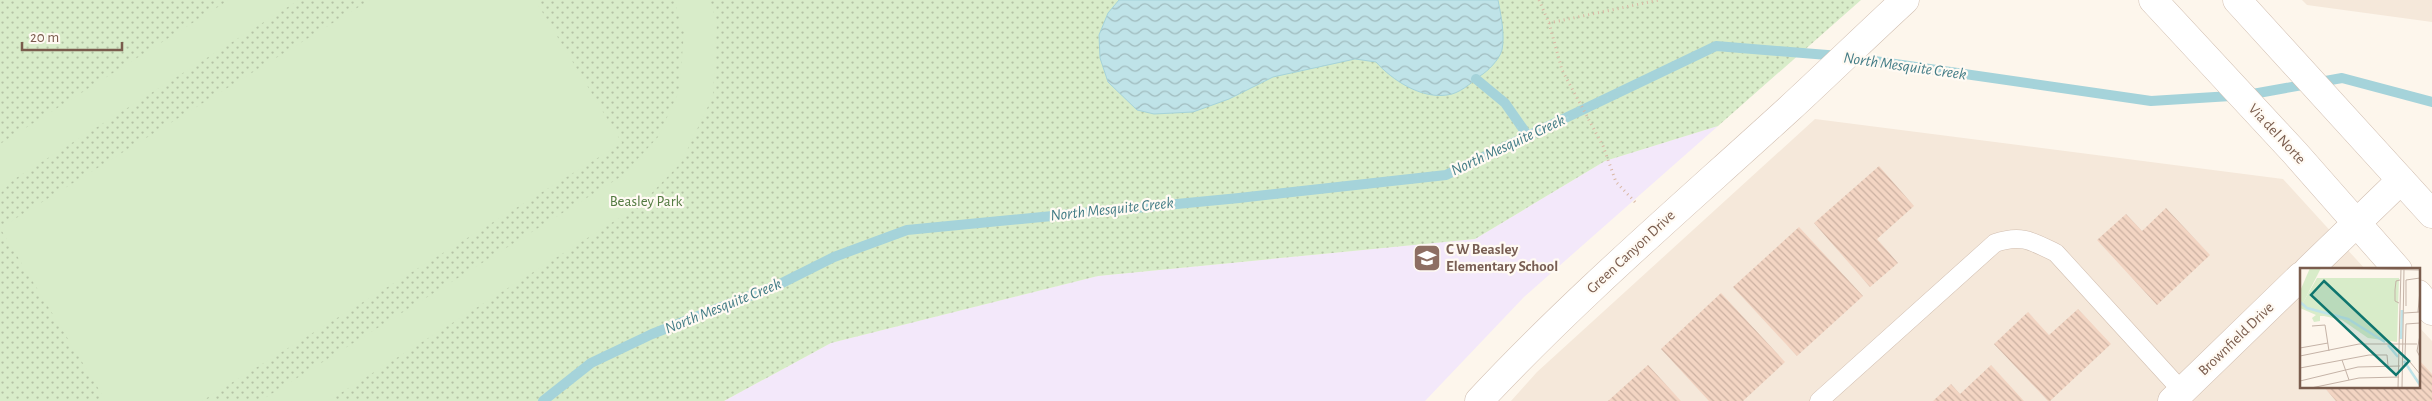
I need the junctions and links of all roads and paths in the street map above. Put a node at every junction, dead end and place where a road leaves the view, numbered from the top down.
1 (1539, 0) edge
2 (1659, 0) edge
3 (1905, 0) edge
4 (2153, 0) edge
5 (2239, 3) edge
6 (1549, 23) junction
7 (2401, 180) junction
8 (2432, 214) edge
9 (2357, 222) junction
10 (1657, 227) junction
11 (2310, 268) edge
12 (2396, 268) edge
13 (2300, 277) edge
14 (2420, 296) edge
15 (2432, 311) edge
16 (2177, 396) edge
17 (1479, 401) edge
18 (1819, 401) edge

1 - 6 path
2 - 6 path
3 - 10 street, Green Canyon Drive
4 - 9 street, Via del Norte
5 - 7 street
6 - 10 path
7 - 8 street
7 - 9 street
9 - 11 street
9 - 12 street, Via del Norte
10 - 17 street, Green Canyon Drive
13 - 16 street, Brownfield Drive
14 - 15 street
16 - 18 lane

